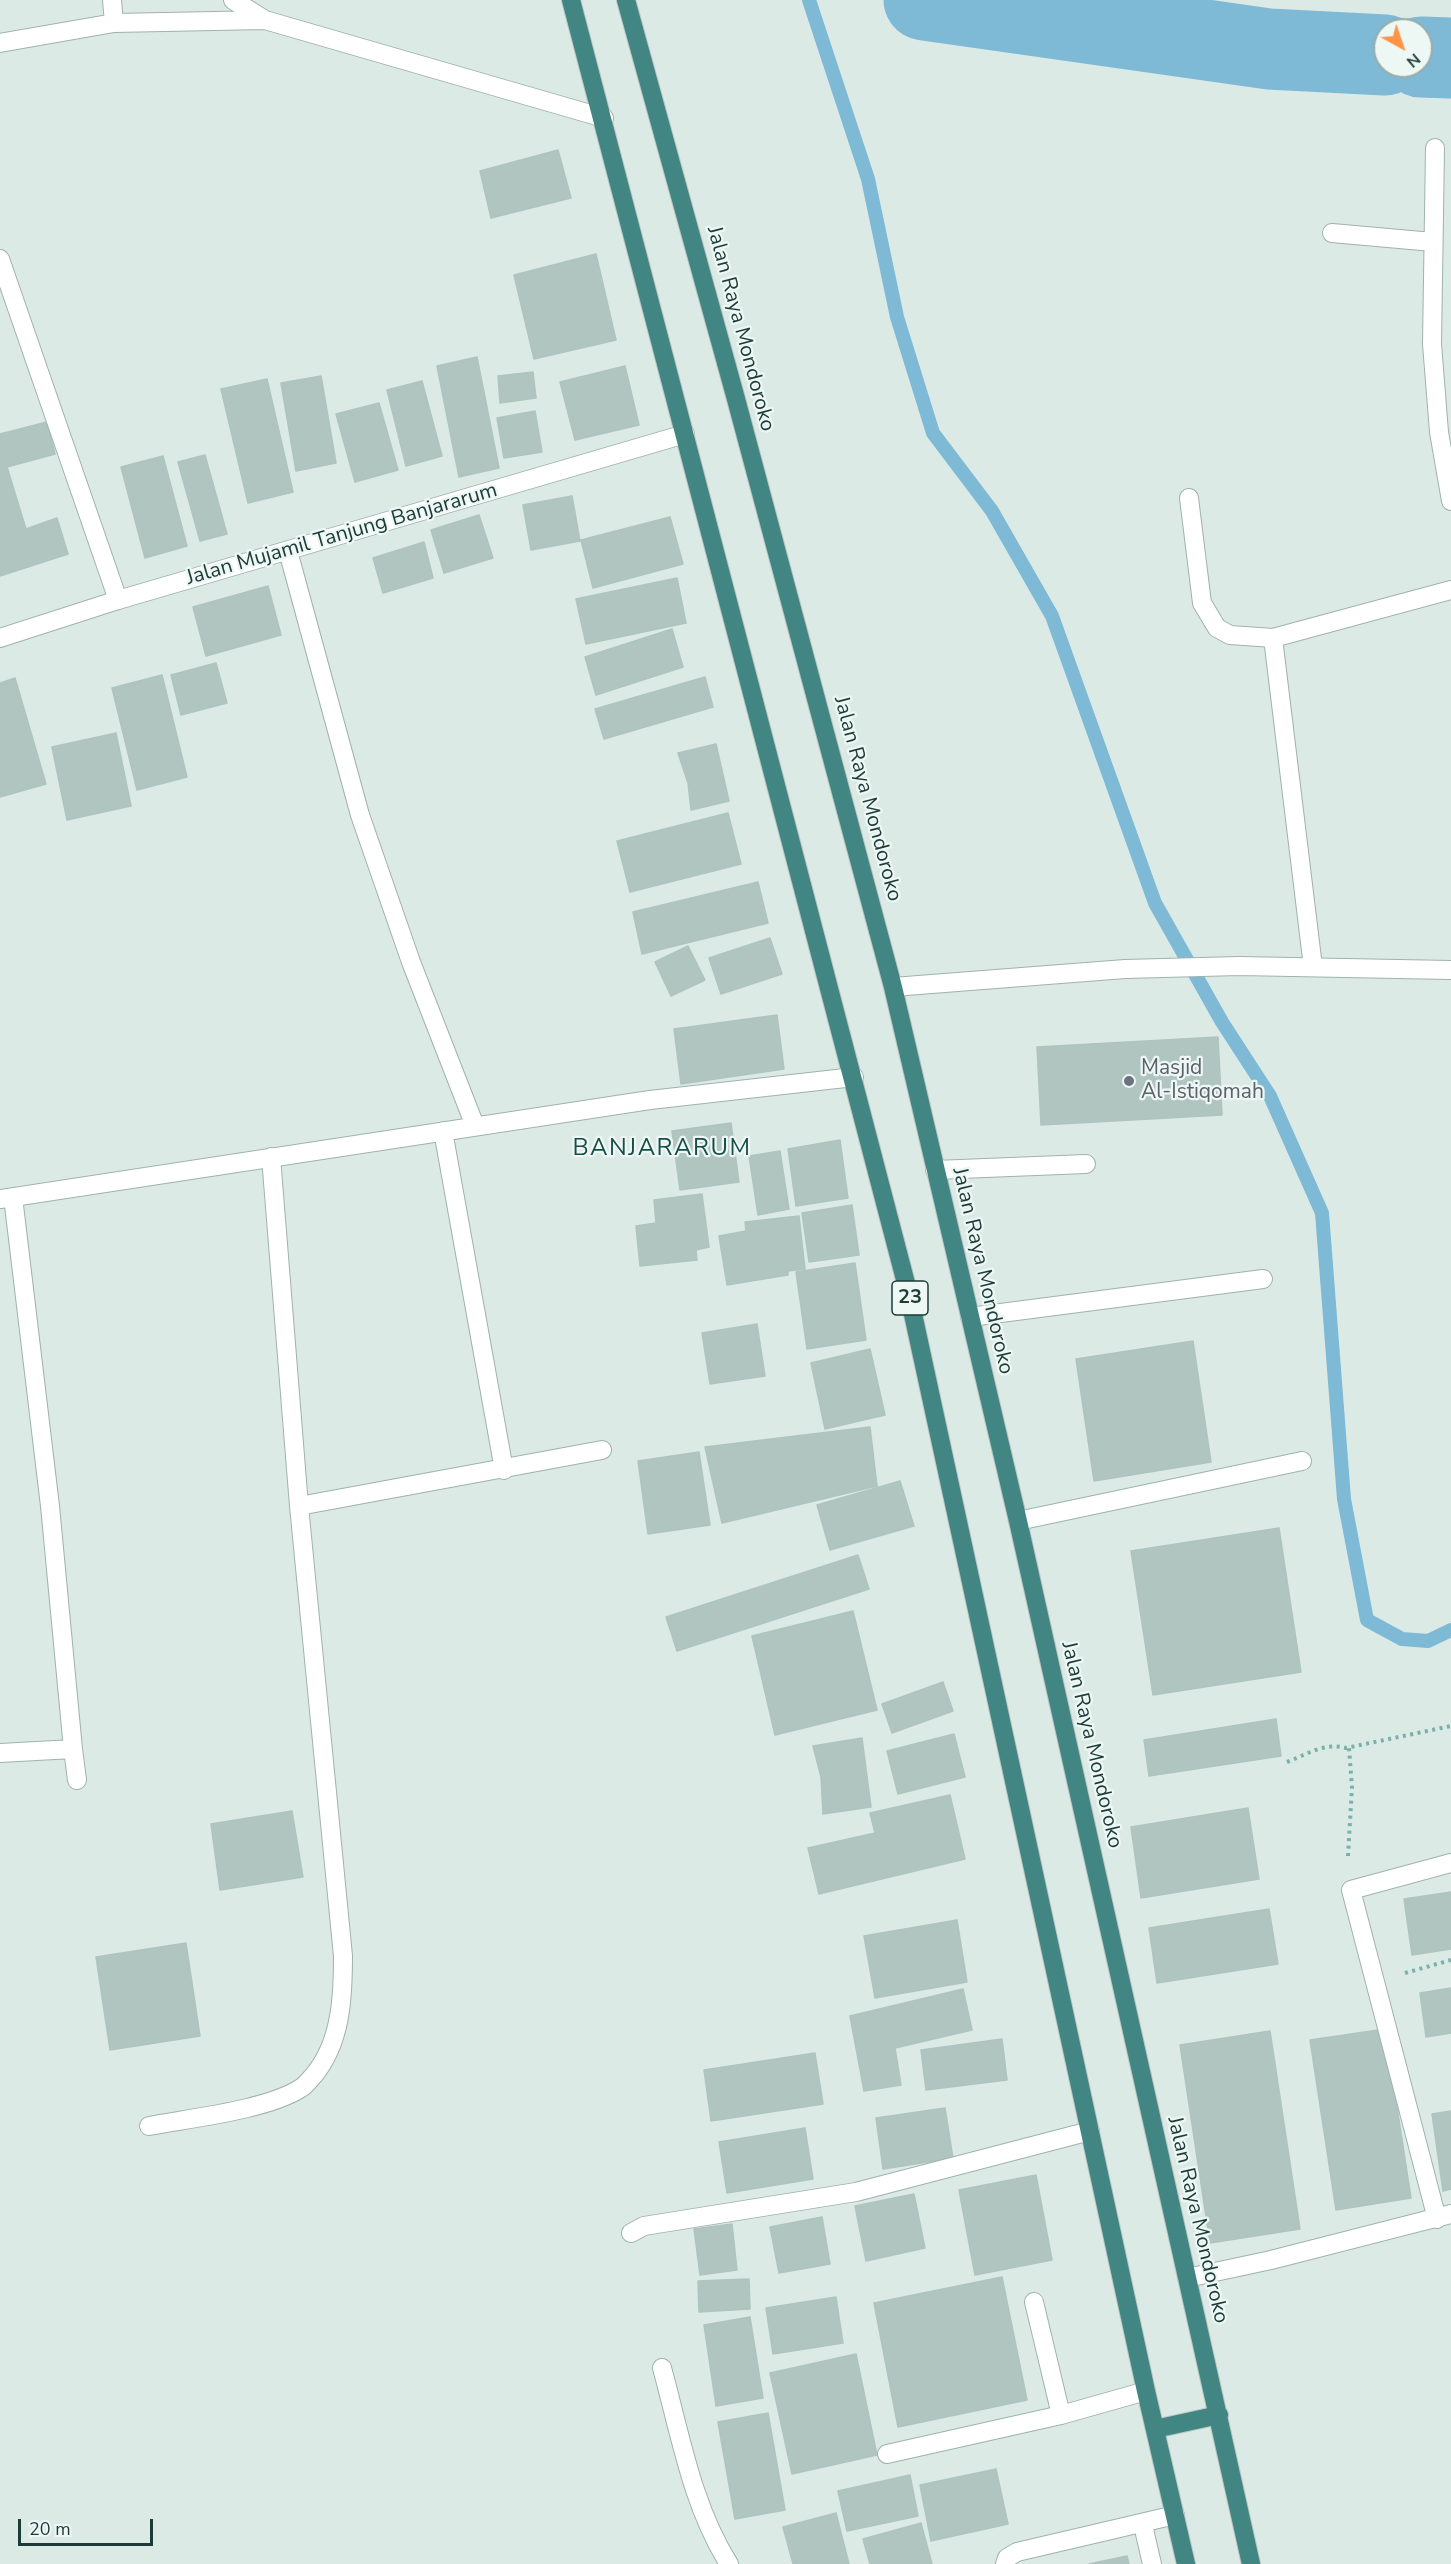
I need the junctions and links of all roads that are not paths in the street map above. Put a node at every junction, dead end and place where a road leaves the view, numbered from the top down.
1 (112, 0) edge
2 (233, 0) edge
3 (572, 0) edge
4 (626, 0) edge
5 (265, 20) junction
6 (114, 23) junction
7 (0, 43) edge
8 (604, 118) junction
9 (1435, 148) dead end
10 (1332, 233) dead end
11 (1433, 242) junction
12 (0, 259) edge
13 (685, 434) junction
14 (1189, 498) dead end
15 (1451, 501) edge
16 (288, 551) junction
17 (1451, 590) edge
18 (118, 600) junction
19 (0, 638) edge
20 (1273, 638) junction
21 (1313, 967) junction
22 (1451, 970) edge
23 (893, 987) junction
24 (854, 1077) junction
25 (475, 1126) junction
26 (443, 1131) junction
27 (271, 1157) junction
28 (1086, 1164) dead end
29 (935, 1170) junction
30 (6, 1198) edge
31 (1263, 1280) dead end
32 (969, 1317) junction
33 (602, 1450) dead end
34 (1302, 1461) dead end
35 (504, 1470) junction
36 (299, 1506) junction
37 (1018, 1521) junction
38 (74, 1749) junction
39 (0, 1753) edge
40 (77, 1780) dead end
41 (1451, 1863) edge
42 (149, 2126) dead end
43 (1090, 2131) junction
44 (1444, 2216) edge
45 (631, 2233) dead end
46 (1187, 2278) junction
47 (1034, 2302) dead end
48 (662, 2368) dead end
49 (1146, 2391) junction
50 (1061, 2415) junction
51 (1219, 2415) junction
52 (1155, 2429) junction
53 (887, 2454) dead end
54 (1175, 2515) junction
55 (1143, 2524) junction
56 (729, 2564) edge
57 (1005, 2564) edge
58 (1152, 2564) edge
59 (1186, 2564) edge
60 (1251, 2564) edge

1 - 6 street
2 - 5 street
3 - 8 highway, 23
4 - 23 highway, Jalan Raya Mondoroko
5 - 6 street
5 - 8 street
6 - 7 street
8 - 13 highway, 23
9 - 11 street
10 - 11 street
11 - 15 street
12 - 18 street
13 - 16 street, Jalan Mujamil Tanjung Banjararum
13 - 24 highway, 23
14 - 20 street
16 - 18 street, Jalan Mujamil Tanjung Banjararum
16 - 25 street
17 - 20 street
18 - 19 street, Jalan Mujamil Tanjung Banjararum
20 - 21 street
21 - 22 street
21 - 23 street
23 - 29 highway, Jalan Raya Mondoroko
24 - 25 street
24 - 43 highway, 23
25 - 26 street
26 - 27 street
26 - 35 street
27 - 30 street
27 - 36 street
28 - 29 street
29 - 32 highway, Jalan Raya Mondoroko
30 - 38 street
31 - 32 street
32 - 37 highway, Jalan Raya Mondoroko
33 - 35 street
34 - 37 street
35 - 36 street
36 - 42 street
37 - 46 highway, Jalan Raya Mondoroko
38 - 39 street
38 - 40 street
41 - 44 street
43 - 45 street
43 - 49 highway, 23
44 - 46 street
46 - 51 highway, Jalan Raya Mondoroko
47 - 50 street
48 - 56 street
49 - 50 street
49 - 52 highway, 23
50 - 53 street
51 - 52 highway
51 - 60 highway, Jalan Raya Mondoroko
52 - 54 highway, 23
54 - 55 street
54 - 59 highway, 23
55 - 57 street
55 - 58 street

